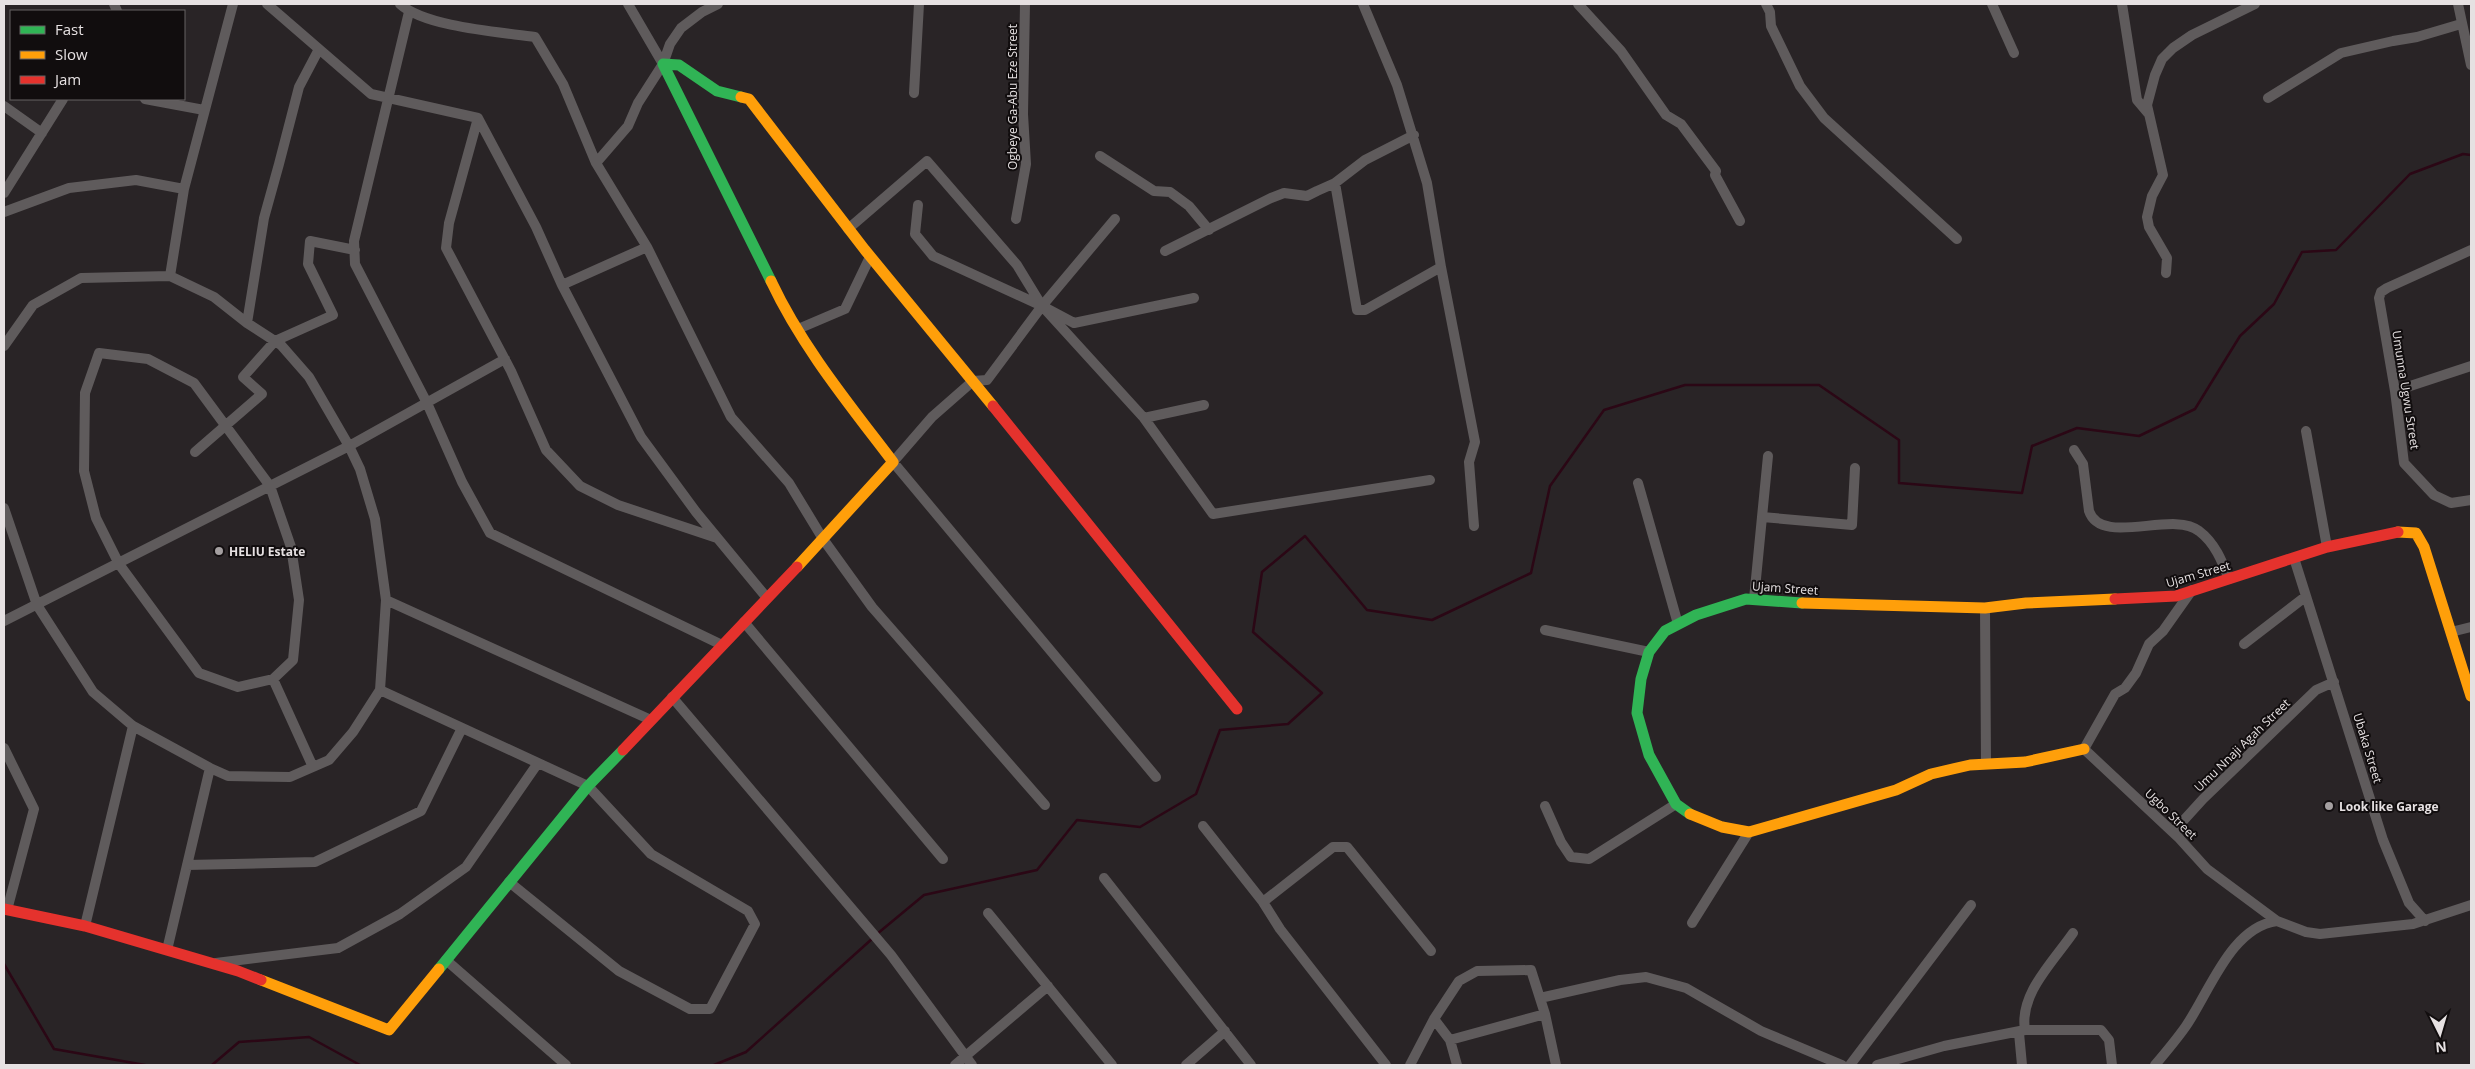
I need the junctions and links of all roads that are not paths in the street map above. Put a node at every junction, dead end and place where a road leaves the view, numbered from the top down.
1 (233, 4) edge
2 (267, 4) edge
3 (400, 4) edge
4 (628, 4) edge
5 (718, 4) edge
6 (919, 4) edge
7 (1025, 4) edge
8 (1363, 4) edge
9 (1578, 4) edge
10 (1766, 4) edge
11 (1992, 4) edge
12 (2122, 4) edge
13 (2255, 4) edge
14 (2458, 4) edge
15 (409, 12) junction
16 (2461, 24) junction
17 (319, 49) junction
18 (2014, 53) dead end
19 (663, 64) junction
20 (2471, 65) edge
21 (914, 93) dead end
22 (2268, 98) dead end
23 (387, 99) junction
24 (62, 100) edge
25 (150, 100) edge
26 (4, 106) edge
27 (204, 110) junction
28 (2148, 113) junction
29 (478, 118) junction
30 (42, 133) junction
31 (1414, 135) junction
32 (1100, 156) dead end
33 (596, 163) junction
34 (1335, 183) junction
35 (184, 189) junction
36 (4, 193) edge
37 (918, 205) dead end
38 (4, 212) edge
39 (1016, 219) dead end
40 (1115, 219) dead end
41 (1740, 221) dead end
42 (848, 229) junction
43 (1209, 230) junction
44 (1957, 240) dead end
45 (647, 247) junction
46 (354, 250) junction
47 (1165, 250) dead end
48 (2471, 250) edge
49 (870, 257) junction
50 (1441, 267) junction
51 (2166, 273) dead end
52 (170, 276) junction
53 (562, 285) junction
54 (1194, 298) dead end
55 (1042, 306) junction
56 (247, 323) junction
57 (798, 329) junction
58 (275, 341) junction
59 (4, 346) edge
60 (505, 359) junction
61 (2471, 366) edge
62 (973, 381) junction
63 (2395, 390) junction
64 (427, 403) junction
65 (1204, 405) dead end
66 (1144, 418) junction
67 (226, 426) junction
68 (2306, 431) dead end
69 (349, 446) junction
70 (2074, 450) dead end
71 (195, 452) dead end
72 (1768, 456) dead end
73 (893, 462) junction
74 (1855, 468) dead end
75 (1430, 480) dead end
76 (1638, 483) dead end
77 (270, 486) junction
78 (2471, 500) edge
79 (4, 508) edge
80 (1762, 517) junction
81 (1474, 526) dead end
82 (718, 538) junction
83 (823, 539) junction
84 (2327, 547) junction
85 (2294, 558) junction
86 (119, 564) junction
87 (2230, 579) junction
88 (2192, 589) junction
89 (2305, 597) junction
90 (767, 598) junction
91 (1754, 599) junction
92 (386, 600) junction
93 (36, 605) junction
94 (1985, 608) junction
95 (4, 621) edge
96 (744, 622) junction
97 (1678, 624) junction
98 (2471, 627) edge
99 (1545, 630) dead end
100 (2452, 632) junction
101 (2244, 644) dead end
102 (722, 645) junction
103 (1649, 652) junction
104 (273, 679) junction
105 (2334, 682) junction
106 (380, 690) junction
107 (2471, 696) edge
108 (672, 697) junction
109 (1237, 709) dead end
110 (651, 720) junction
111 (133, 726) junction
112 (462, 728) junction
113 (4, 748) edge
114 (2084, 748) junction
115 (538, 763) junction
116 (1986, 764) junction
117 (313, 767) junction
118 (210, 768) junction
119 (1156, 777) dead end
120 (588, 786) junction
121 (1676, 804) junction
122 (1045, 805) dead end
123 (1545, 806) dead end
124 (1204, 826) dead end
125 (1749, 832) junction
126 (2173, 832) junction
127 (942, 859) dead end
128 (187, 865) junction
129 (1104, 878) dead end
130 (509, 882) junction
131 (1263, 902) junction
132 (1971, 905) dead end
133 (2471, 905) edge
134 (5, 909) edge
135 (988, 913) dead end
136 (2277, 921) junction
137 (2425, 921) junction
138 (1692, 923) dead end
139 (85, 926) junction
140 (2073, 933) dead end
141 (167, 950) junction
142 (1432, 951) dead end
143 (446, 960) junction
144 (211, 963) junction
145 (1048, 986) junction
146 (1540, 998) junction
147 (1545, 1014) junction
148 (1434, 1019) junction
149 (1225, 1031) junction
150 (2022, 1032) junction
151 (1450, 1040) junction
152 (966, 1056) junction
153 (566, 1065) edge
154 (955, 1065) edge
155 (972, 1065) edge
156 (1112, 1065) edge
157 (1186, 1065) edge
158 (1251, 1065) edge
159 (1386, 1065) edge
160 (1410, 1065) edge
161 (1457, 1065) edge
162 (1556, 1065) edge
163 (1842, 1065) edge
164 (1850, 1065) edge
165 (1876, 1065) edge
166 (2022, 1065) edge
167 (2112, 1065) edge
168 (2155, 1065) edge

1 - 27 street
2 - 17 street
3 - 15 street
4 - 19 street
5 - 19 street
6 - 21 street
7 - 39 street, Ogbeye Ga-Abu Eze Street
8 - 31 street
9 - 41 street
10 - 44 street
11 - 18 street
12 - 28 street
13 - 28 street
14 - 16 street
15 - 23 street
15 - 33 street
16 - 20 street
16 - 22 street
17 - 23 street
17 - 56 street
19 - 33 street
19 - 42 street
19 - 57 street
23 - 29 street
23 - 46 street
24 - 30 street
25 - 27 street
26 - 30 street
27 - 35 street
28 - 51 street
29 - 53 street
29 - 60 street
30 - 36 street
31 - 34 street
31 - 50 street
32 - 43 street
33 - 45 street
34 - 43 street
34 - 50 street
35 - 38 street
35 - 52 street
37 - 55 street
40 - 55 street
42 - 49 street
42 - 55 street
43 - 47 street
45 - 53 street
45 - 83 street
46 - 58 street
46 - 64 street
48 - 63 street, Umunna Ugwu Street
49 - 57 street
49 - 62 street
50 - 81 street
52 - 56 street
52 - 59 street
53 - 82 street
54 - 55 street
55 - 62 street
55 - 66 street
56 - 58 street
57 - 73 street
58 - 67 street
58 - 69 street
60 - 64 street
60 - 82 street
61 - 63 street
62 - 73 street
62 - 109 street
63 - 78 street, Umunna Ugwu Street
64 - 69 street
64 - 102 street
65 - 66 street
66 - 75 street
67 - 71 street
67 - 77 street
67 - 86 street
68 - 84 street
69 - 77 street
69 - 92 street
70 - 87 street
72 - 80 street
73 - 83 street
73 - 119 street
74 - 80 street
76 - 97 street
77 - 86 street
77 - 104 street
79 - 93 street
80 - 91 street
82 - 90 street
83 - 90 street
83 - 122 street
84 - 85 street, Ujam Street
84 - 100 street, Ujam Street
85 - 87 street, Ujam Street
85 - 89 street, Ubaka Street
86 - 93 street
86 - 104 street
87 - 88 street, Ujam Street
88 - 94 street, Ujam Street
88 - 114 street
89 - 101 street
89 - 105 street, Ubaka Street
90 - 96 street
91 - 94 street, Ujam Street
91 - 97 street, Ujam Street
92 - 106 street
92 - 110 street
93 - 95 street
93 - 111 street
94 - 116 street
96 - 102 street
96 - 127 street
97 - 103 street, Ujam Street
98 - 100 street
99 - 103 street
100 - 107 street
102 - 108 street
103 - 121 street, Ujam Street
104 - 117 street
105 - 126 street, Umu Nnaji Agah Street
105 - 137 street, Ubaka Street
106 - 112 street
106 - 117 street
108 - 110 street
108 - 152 street
110 - 120 street
111 - 118 street
111 - 139 street
112 - 115 street
112 - 128 street
113 - 134 street
114 - 116 street, Ujam Street
114 - 126 street, Ugbo Street
115 - 120 street
115 - 144 street
116 - 125 street, Ujam Street
117 - 118 street
118 - 128 street
120 - 130 street
120 - 130 street
121 - 123 street
121 - 125 street, Ujam Street
124 - 131 street
125 - 138 street
126 - 136 street, Ugbo Street
128 - 141 street
129 - 149 street
130 - 143 street
131 - 142 street
131 - 159 street
132 - 164 street
133 - 137 street
134 - 139 street
135 - 145 street
136 - 137 street, Ugbo Street
136 - 168 street
139 - 141 street
140 - 150 street
141 - 144 street
143 - 144 street
143 - 153 street
145 - 152 street
145 - 156 street
146 - 147 street
146 - 148 street
146 - 163 street
147 - 151 street
147 - 162 street
148 - 151 street
148 - 160 street
149 - 157 street
149 - 158 street
150 - 165 street
150 - 166 street
150 - 167 street
151 - 161 street
152 - 154 street
152 - 155 street

